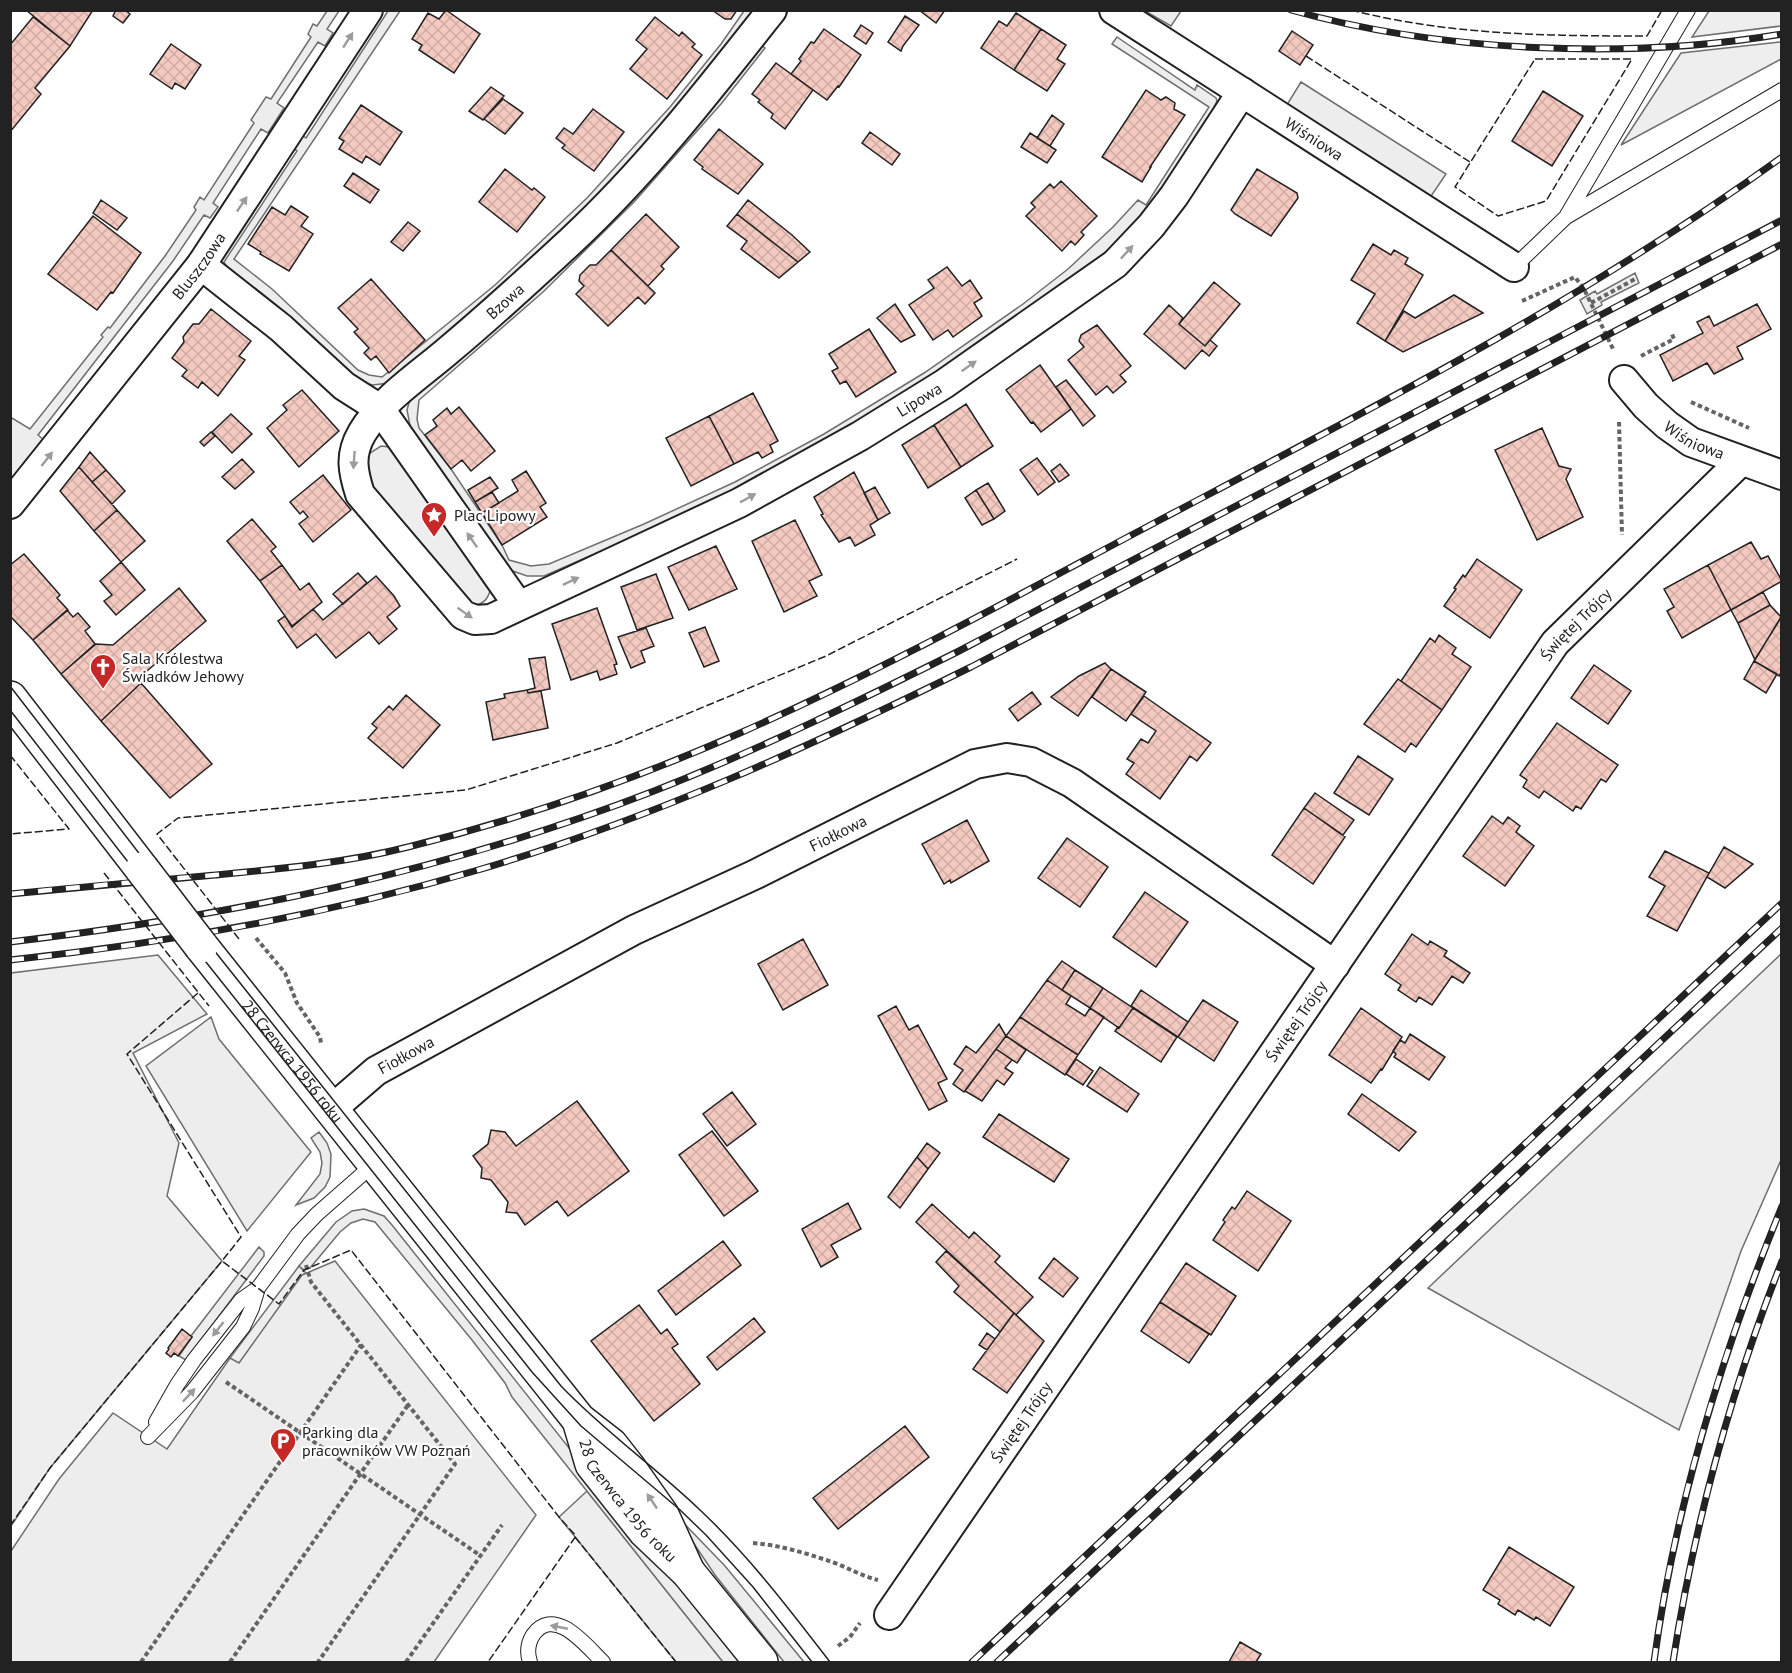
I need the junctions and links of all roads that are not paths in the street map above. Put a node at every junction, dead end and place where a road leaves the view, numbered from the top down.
1 (368, 10) edge
2 (772, 10) edge
3 (1114, 10) edge
4 (1688, 10) edge
5 (1782, 90) edge
6 (1242, 92) junction
7 (1566, 217) junction
8 (201, 265) junction
9 (1515, 267) joint
10 (1629, 370) road end
11 (380, 409) junction
12 (1741, 461) junction
13 (1782, 475) edge
14 (10, 504) edge
15 (518, 605) junction
16 (10, 698) edge
17 (1335, 965) junction
18 (332, 1109) junction
19 (375, 1164) junction
20 (258, 1288) junction
21 (889, 1615) dead end
22 (530, 1662) edge
23 (603, 1662) edge
24 (761, 1662) edge

8 -> 1 street, Bluszczowa
2 - 11 street, Bzowa
3 - 6 street, Wiśniowa
4 - 7 lane
5 - 7 lane
6 - 9 street, Wiśniowa
15 -> 6 street, Lipowa
7 - 9 lane
8 - 11 street
14 -> 8 street, Bluszczowa
10 - 12 street, Wiśniowa
15 -> 11 street
11 -> 15 street
12 - 13 street, Wiśniowa
12 - 17 street, Świętej Trójcy
16 - 18 street, 28 Czerwca 1956 roku, bridge
17 - 18 street, Fiołkowa
17 - 21 street, Świętej Trójcy
18 - 19 street, 28 Czerwca 1956 roku
19 - 20 lane
19 - 24 street, 28 Czerwca 1956 roku
20 -> 20 lane
23 -> 22 lane

